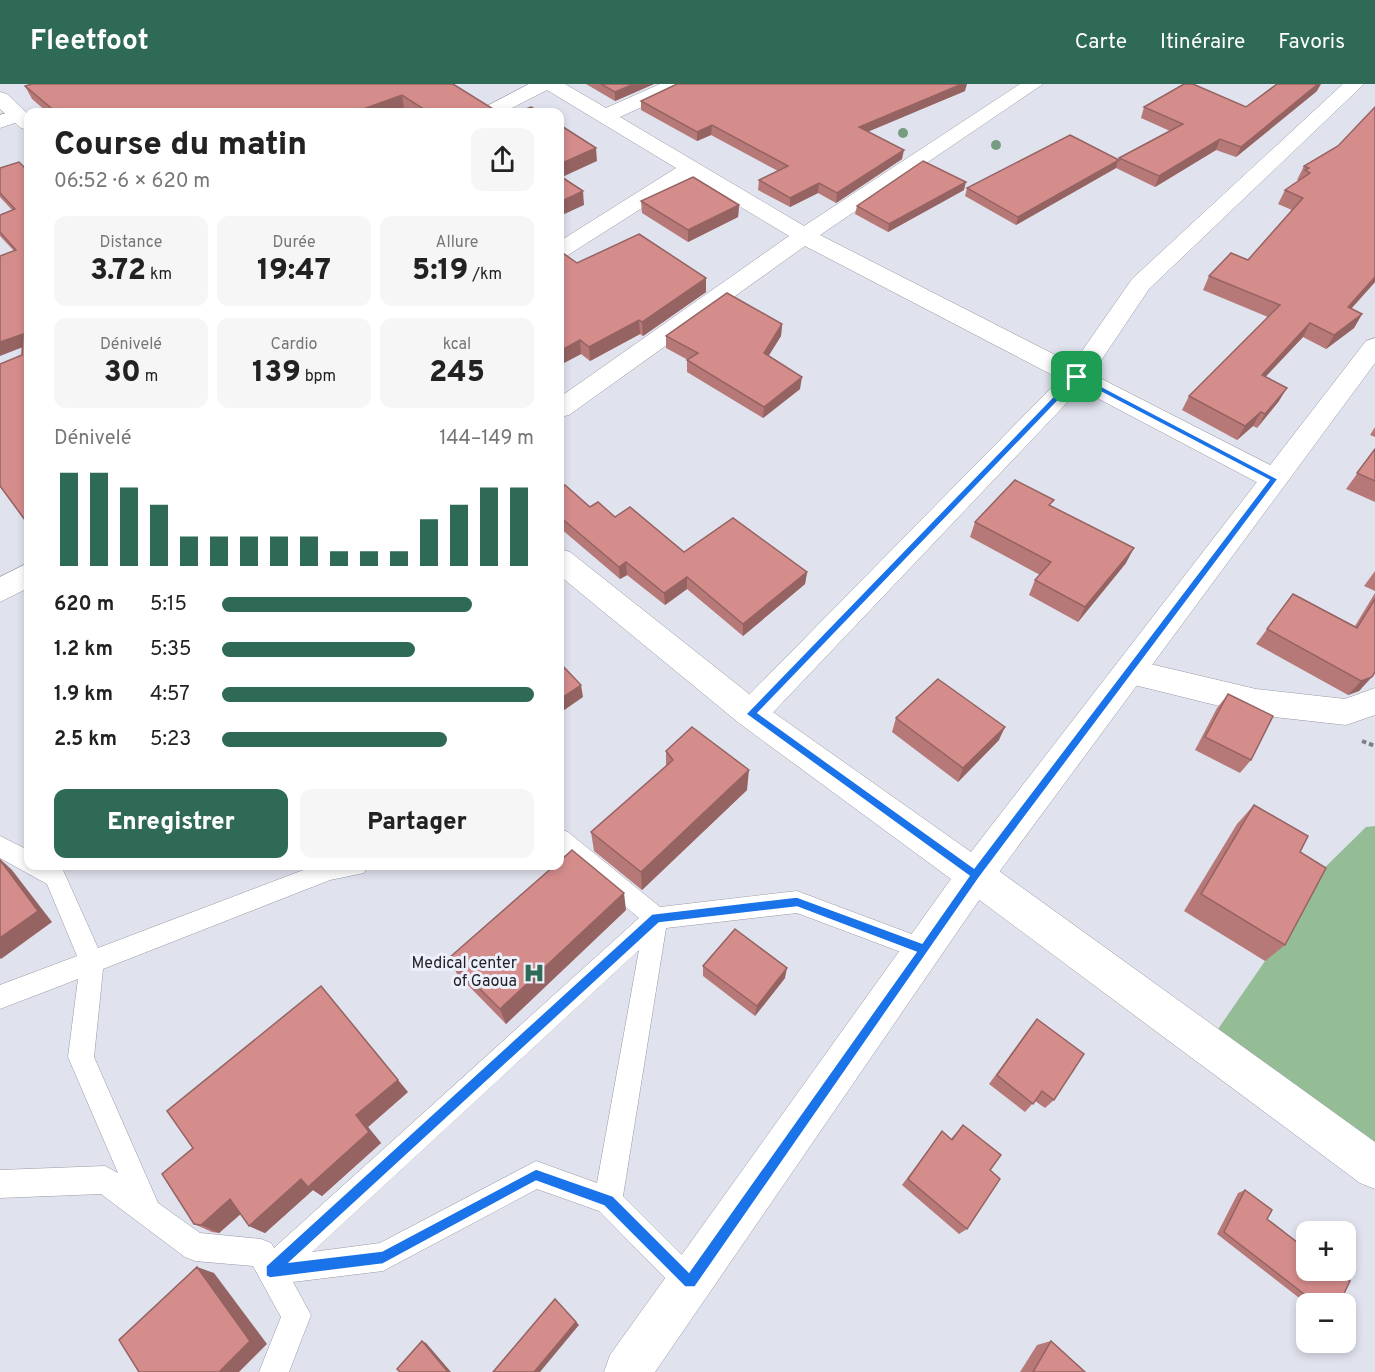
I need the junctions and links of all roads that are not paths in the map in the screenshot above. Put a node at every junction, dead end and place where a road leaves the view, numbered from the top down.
1 (544, 84) edge
2 (551, 84) edge
3 (676, 84) edge
4 (1033, 84) edge
5 (1354, 84) edge
6 (0, 98) edge
7 (498, 108) edge
8 (605, 116) junction
9 (24, 119) edge
10 (0, 122) edge
11 (691, 168) junction
12 (804, 236) junction
13 (564, 247) edge
14 (1375, 345) edge
15 (1077, 377) junction
16 (564, 406) edge
17 (1274, 479) junction
18 (564, 563) edge
19 (24, 576) edge
20 (0, 591) edge
21 (1129, 672) junction
22 (1375, 701) edge
23 (751, 714) junction
24 (564, 842) edge
25 (0, 846) edge
26 (24, 860) edge
27 (42, 870) edge
28 (330, 870) edge
29 (975, 875) junction
30 (656, 918) junction
31 (925, 950) junction
32 (92, 962) junction
33 (0, 997) edge
34 (1375, 1168) edge
35 (0, 1184) edge
36 (609, 1201) junction
37 (150, 1214) junction
38 (270, 1271) junction
39 (690, 1283) junction
40 (274, 1372) edge
41 (627, 1372) edge

1 - 7 street
2 - 8 street
3 - 8 street
4 - 12 street
5 - 15 street
6 - 9 street
8 - 11 street
9 - 10 street
11 - 12 street
11 - 13 street
12 - 15 street
12 - 16 street
14 - 17 street
15 - 17 street
15 - 23 street
17 - 21 street
18 - 23 street
19 - 20 street
21 - 22 street
21 - 29 street
23 - 29 street
24 - 30 lane
25 - 26 lane
27 - 32 lane
28 - 32 lane
29 - 31 street
29 - 34 street
30 - 31 lane
30 - 36 lane
30 - 38 lane
31 - 39 street
32 - 33 lane
32 - 37 lane
35 - 37 lane
36 - 38 lane
36 - 39 lane
37 - 38 lane
38 - 40 lane
39 - 41 street

